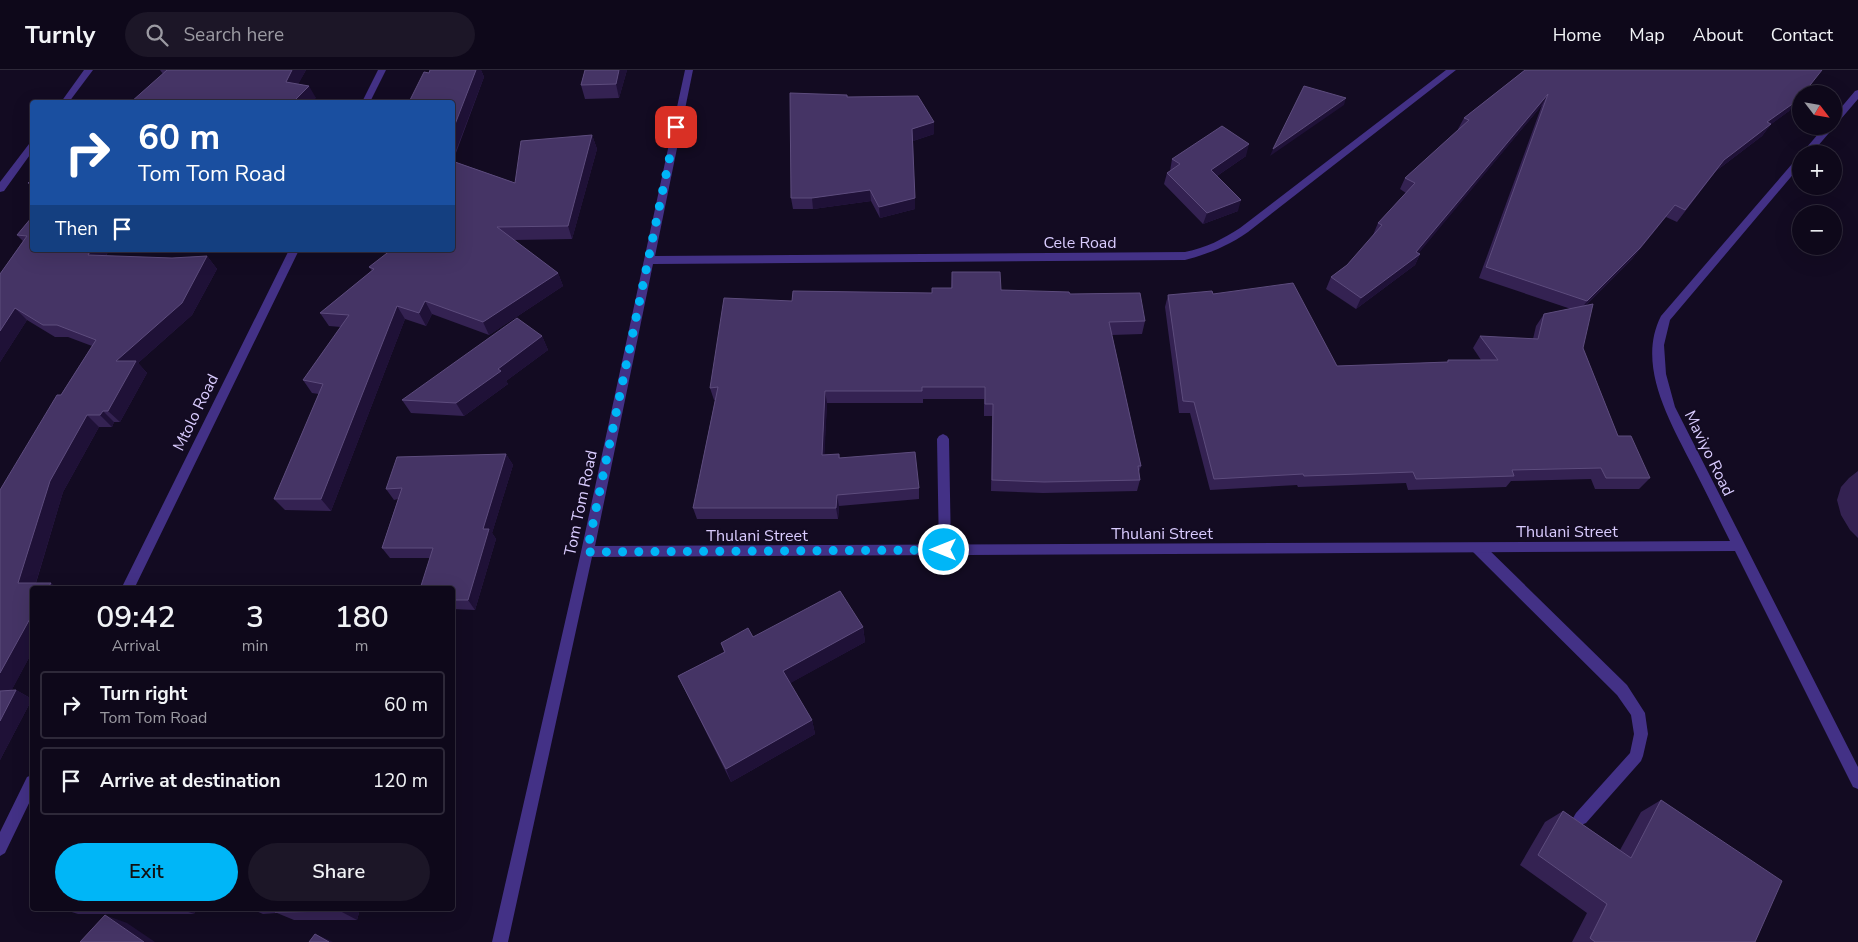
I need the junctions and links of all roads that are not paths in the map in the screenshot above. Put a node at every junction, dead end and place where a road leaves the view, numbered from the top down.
1 (89, 70) edge
2 (382, 70) edge
3 (688, 70) edge
4 (1452, 70) edge
5 (1858, 93) edge
6 (66, 100) edge
7 (367, 100) edge
8 (1842, 112) edge
9 (1822, 135) edge
10 (1814, 145) edge
11 (30, 149) edge
12 (1792, 171) edge
13 (0, 189) edge
14 (293, 252) edge
15 (648, 260) junction
16 (943, 439) dead end
17 (1738, 546) junction
18 (1478, 548) junction
19 (944, 550) junction
20 (587, 552) junction
21 (128, 586) edge
22 (1858, 782) edge
23 (30, 786) edge
24 (1582, 818) dead end
25 (0, 848) edge
26 (500, 942) edge

1 - 6 street
2 - 7 street
3 - 15 street, Tom Tom Road
4 - 15 street, Cele Road
5 - 8 street
9 - 10 street
11 - 13 street
12 - 17 street, Maviyo Road
14 - 21 street, Mtolo Road
15 - 20 street, Tom Tom Road
16 - 19 street
17 - 18 street, Thulani Street
17 - 22 street, Maviyo Road
18 - 19 street, Thulani Street
18 - 24 street
19 - 20 street, Thulani Street
20 - 26 street, Tom Tom Road
23 - 25 street

